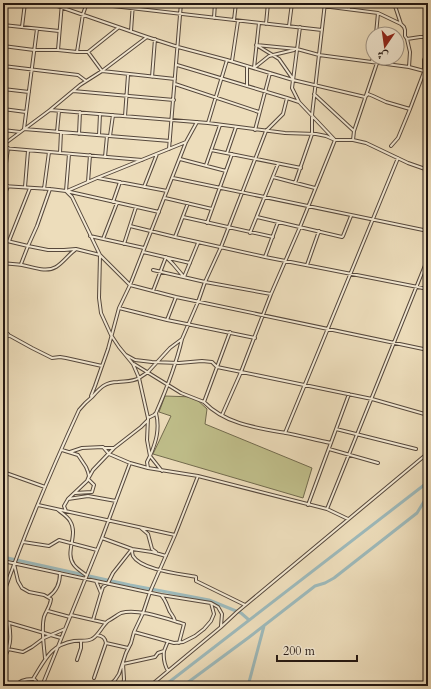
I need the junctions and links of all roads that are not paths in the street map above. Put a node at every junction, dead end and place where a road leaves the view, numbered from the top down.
1 (25, 3) edge
2 (49, 3) edge
3 (62, 3) edge
4 (87, 3) edge
5 (134, 3) edge
6 (182, 3) edge
7 (215, 3) edge
8 (236, 3) edge
9 (268, 3) edge
10 (292, 3) edge
11 (299, 3) edge
12 (325, 3) edge
13 (349, 3) edge
14 (394, 3) edge
15 (55, 4) edge
16 (324, 6) junction
17 (62, 8) junction
18 (133, 8) junction
19 (349, 8) junction
20 (378, 13) junction
21 (83, 14) junction
22 (181, 14) junction
23 (214, 18) junction
24 (234, 20) junction
25 (238, 20) junction
26 (259, 23) junction
27 (266, 24) junction
28 (401, 24) junction
29 (3, 25) edge
30 (289, 26) junction
31 (377, 26) edge
32 (22, 27) junction
33 (118, 27) junction
34 (300, 28) junction
35 (37, 29) junction
36 (322, 30) junction
37 (59, 31) junction
38 (131, 32) junction
39 (147, 37) junction
40 (428, 37) edge
41 (407, 39) junction
42 (155, 40) junction
43 (256, 45) junction
44 (3, 46) edge
45 (178, 47) junction
46 (297, 49) junction
47 (34, 50) junction
48 (58, 50) junction
49 (77, 52) junction
50 (88, 52) junction
51 (428, 52) edge
52 (273, 55) junction
53 (319, 55) junction
54 (227, 60) junction
55 (232, 61) junction
56 (365, 61) edge
57 (177, 65) junction
58 (3, 66) edge
59 (247, 66) junction
60 (375, 66) edge
61 (401, 66) edge
62 (409, 67) junction
63 (254, 68) junction
64 (32, 70) junction
65 (102, 71) junction
66 (424, 72) junction
67 (428, 72) edge
68 (270, 73) junction
69 (128, 75) junction
70 (152, 77) junction
71 (221, 78) junction
72 (175, 79) junction
73 (293, 80) junction
74 (86, 81) junction
75 (175, 84) junction
76 (315, 85) junction
77 (247, 86) junction
78 (3, 89) edge
79 (73, 91) junction
80 (266, 91) junction
81 (29, 92) junction
82 (314, 94) junction
83 (127, 95) junction
84 (365, 97) junction
85 (215, 98) junction
86 (287, 98) junction
87 (174, 100) junction
88 (299, 102) junction
89 (410, 108) junction
90 (3, 109) edge
91 (50, 110) junction
92 (59, 111) junction
93 (26, 112) junction
94 (80, 112) junction
95 (259, 112) junction
96 (100, 114) junction
97 (113, 115) junction
98 (125, 116) junction
99 (312, 116) junction
100 (172, 120) junction
101 (197, 122) junction
102 (208, 123) junction
103 (220, 125) junction
104 (236, 127) junction
105 (24, 129) junction
106 (3, 130) edge
107 (255, 130) junction
108 (266, 131) junction
109 (354, 131) junction
110 (20, 132) junction
111 (56, 132) junction
112 (61, 132) junction
113 (79, 134) junction
114 (312, 134) junction
115 (99, 135) junction
116 (107, 136) junction
117 (110, 136) junction
118 (335, 140) junction
119 (353, 140) junction
120 (170, 141) junction
121 (186, 142) junction
122 (3, 145) edge
123 (391, 146) dead end
124 (3, 148) edge
125 (8, 148) junction
126 (169, 149) junction
127 (28, 150) junction
128 (211, 150) junction
129 (49, 152) junction
130 (60, 153) junction
131 (227, 153) junction
132 (69, 154) junction
133 (157, 154) junction
134 (232, 154) junction
135 (90, 155) junction
136 (105, 157) junction
137 (398, 158) junction
138 (180, 159) junction
139 (255, 159) junction
140 (142, 160) junction
141 (278, 164) junction
142 (206, 165) junction
143 (301, 168) junction
144 (428, 170) edge
145 (226, 171) junction
146 (273, 177) junction
147 (97, 178) junction
148 (173, 178) junction
149 (88, 182) junction
150 (120, 182) junction
151 (295, 183) junction
152 (3, 186) edge
153 (8, 186) junction
154 (25, 187) junction
155 (144, 187) junction
156 (30, 188) junction
157 (220, 188) junction
158 (315, 188) junction
159 (44, 189) junction
160 (50, 189) junction
161 (168, 191) junction
162 (66, 192) junction
163 (242, 192) junction
164 (265, 197) junction
165 (165, 198) junction
166 (3, 199) edge
167 (113, 202) junction
168 (116, 203) junction
169 (188, 203) junction
170 (308, 206) junction
171 (136, 207) junction
172 (212, 209) junction
173 (159, 212) junction
174 (351, 216) junction
175 (183, 217) junction
176 (256, 217) junction
177 (373, 219) junction
178 (207, 222) junction
179 (278, 222) junction
180 (130, 226) junction
181 (229, 227) junction
182 (300, 227) junction
183 (320, 231) junction
184 (428, 231) edge
185 (151, 232) junction
186 (250, 233) junction
187 (90, 236) junction
188 (175, 237) junction
189 (272, 237) junction
190 (103, 239) junction
191 (3, 240) edge
192 (9, 241) junction
193 (198, 242) junction
194 (124, 244) junction
195 (28, 246) junction
196 (221, 247) junction
197 (144, 248) junction
198 (76, 249) junction
199 (143, 252) junction
200 (100, 255) junction
201 (166, 257) junction
202 (265, 257) junction
203 (428, 258) edge
204 (286, 261) junction
205 (3, 263) edge
206 (190, 263) junction
207 (20, 264) junction
208 (307, 265) junction
209 (153, 270) dead end
210 (160, 272) junction
211 (350, 274) junction
212 (184, 277) junction
213 (205, 282) junction
214 (130, 285) junction
215 (417, 286) junction
216 (428, 289) edge
217 (153, 291) junction
218 (271, 294) junction
219 (176, 297) junction
220 (198, 302) junction
221 (119, 308) junction
222 (263, 316) junction
223 (167, 320) junction
224 (189, 324) junction
225 (328, 329) junction
226 (3, 332) edge
227 (230, 332) junction
228 (8, 334) junction
229 (111, 335) junction
230 (255, 338) junction
231 (182, 339) junction
232 (394, 343) junction
233 (3, 344) edge
234 (428, 350) edge
235 (125, 354) junction
236 (156, 362) junction
237 (176, 363) junction
238 (133, 364) junction
239 (102, 366) junction
240 (217, 367) junction
241 (148, 372) junction
242 (241, 372) junction
243 (140, 378) junction
244 (168, 385) junction
245 (305, 385) junction
246 (349, 394) junction
247 (372, 398) junction
248 (88, 400) junction
249 (204, 402) junction
250 (156, 413) junction
251 (222, 415) junction
252 (428, 415) edge
253 (148, 418) junction
254 (336, 429) junction
255 (285, 433) junction
256 (357, 435) junction
257 (331, 443) junction
258 (103, 447) junction
259 (114, 448) junction
260 (329, 449) junction
261 (416, 449) dead end
262 (61, 450) junction
263 (70, 452) junction
264 (428, 453) edge
265 (109, 454) junction
266 (349, 454) junction
267 (150, 456) junction
268 (378, 463) dead end
269 (130, 464) junction
270 (148, 468) junction
271 (162, 470) junction
272 (3, 472) edge
273 (198, 476) junction
274 (88, 479) junction
275 (45, 487) junction
276 (75, 493) junction
277 (68, 499) junction
278 (116, 501) junction
279 (38, 505) junction
280 (308, 505) junction
281 (57, 509) junction
282 (328, 509) junction
283 (66, 511) junction
284 (348, 519) junction
285 (108, 521) junction
286 (141, 528) junction
287 (175, 535) junction
288 (102, 538) junction
289 (23, 542) junction
290 (72, 542) junction
291 (132, 549) junction
292 (97, 550) junction
293 (159, 554) junction
294 (166, 556) junction
295 (3, 561) edge
296 (14, 563) junction
297 (160, 570) junction
298 (60, 573) junction
299 (86, 577) junction
300 (96, 580) junction
301 (108, 583) junction
302 (3, 584) edge
303 (6, 585) junction
304 (150, 592) junction
305 (101, 593) junction
306 (3, 595) edge
307 (161, 595) junction
308 (48, 597) junction
309 (211, 603) junction
310 (245, 605) junction
311 (48, 611) junction
312 (143, 613) junction
313 (70, 616) junction
314 (92, 620) junction
315 (3, 622) edge
316 (176, 622) junction
317 (9, 623) junction
318 (106, 623) junction
319 (221, 627) junction
320 (65, 629) junction
321 (134, 632) junction
322 (43, 633) junction
323 (50, 635) junction
324 (97, 635) junction
325 (44, 638) junction
326 (61, 638) junction
327 (81, 641) junction
328 (168, 641) junction
329 (179, 642) junction
330 (106, 643) junction
331 (58, 646) junction
332 (128, 648) junction
333 (8, 649) junction
334 (164, 651) junction
335 (45, 659) junction
336 (77, 660) dead end
337 (3, 662) edge
338 (122, 664) junction
339 (168, 671) junction
340 (94, 678) dead end
341 (33, 679) junction
342 (16, 686) edge
343 (38, 686) edge
344 (42, 686) edge
345 (109, 686) edge
346 (123, 686) edge
347 (150, 686) edge

1 - 32 street
2 - 15 street
3 - 17 street
4 - 18 street
4 - 21 street
5 - 18 street
6 - 22 street
7 - 23 street
8 - 24 street
9 - 27 street
10 - 30 street
11 - 16 street
12 - 16 street
13 - 19 street
14 - 28 street
15 - 17 street
16 - 19 street
16 - 36 street
17 - 21 street
17 - 37 street
18 - 22 street
18 - 38 street
19 - 20 street
20 - 28 street
20 - 31 street
21 - 33 street
21 - 49 street
22 - 23 street
22 - 45 street
23 - 24 street
24 - 25 street
25 - 26 street
25 - 55 street
26 - 27 street
26 - 43 street
27 - 30 street
28 - 41 street
29 - 32 street
30 - 34 street
32 - 35 street
33 - 38 street
33 - 50 street
34 - 36 street
34 - 46 street
35 - 37 street
35 - 47 street
36 - 53 street
37 - 48 street
38 - 39 street
39 - 42 street
39 - 65 street
40 - 41 street
41 - 62 street
42 - 45 street
42 - 70 street
43 - 46 street
43 - 52 street
43 - 63 street
44 - 47 street
45 - 54 street
45 - 57 street
46 - 52 street
46 - 53 street
46 - 73 street
47 - 48 street
47 - 64 street
48 - 49 street
49 - 50 street
50 - 65 street
51 - 66 street
52 - 63 street
52 - 73 street
53 - 56 street
53 - 76 street
54 - 55 street
54 - 71 street
55 - 59 street
57 - 71 street
57 - 72 street
58 - 64 street
59 - 63 street
59 - 77 street
60 - 84 street
61 - 62 street
62 - 66 street
63 - 68 street
64 - 74 street
64 - 81 street
65 - 69 street
65 - 74 street
66 - 67 street
66 - 89 street
68 - 73 street
68 - 80 street
69 - 70 street
69 - 83 street
70 - 72 street
71 - 77 street
71 - 85 street
72 - 75 street
73 - 76 street
73 - 88 street
74 - 79 street
75 - 85 street
75 - 87 street
76 - 82 street
76 - 84 street
77 - 80 street
78 - 81 street
79 - 83 street
79 - 91 street
80 - 86 street
80 - 95 street
81 - 93 street
82 - 99 street
82 - 109 street
83 - 87 street
83 - 98 street
84 - 89 street
84 - 109 street
85 - 95 street
85 - 102 street
86 - 88 street
86 - 108 street
87 - 100 street
88 - 99 street
89 - 123 street
90 - 93 street
91 - 92 street
91 - 105 street
92 - 94 street
92 - 111 street
93 - 105 street
94 - 96 street
94 - 113 street
95 - 107 street
96 - 97 street
96 - 115 street
97 - 98 street
97 - 117 street
98 - 100 street
99 - 114 street
99 - 118 street
100 - 101 street
100 - 120 street
101 - 102 street
101 - 121 street
102 - 103 street
103 - 104 street
103 - 128 street
104 - 107 street
104 - 131 street
105 - 110 street
105 - 111 street
106 - 110 street
107 - 108 street
108 - 114 street
108 - 139 street
109 - 119 street
110 - 122 street
111 - 112 street
112 - 113 street
112 - 130 street
113 - 115 street
114 - 118 street
114 - 143 street
115 - 116 street
116 - 117 street
116 - 136 street
117 - 120 street
118 - 119 street
118 - 158 street
119 - 137 street
120 - 126 street
121 - 126 street
121 - 138 street
124 - 125 street
125 - 127 street
125 - 152 street
126 - 133 street
127 - 129 street
127 - 154 street
128 - 131 street
128 - 142 street
129 - 130 street
129 - 159 street
130 - 132 street
131 - 134 street
132 - 135 street
132 - 162 street
133 - 140 street
133 - 155 street
134 - 139 street
134 - 145 street
135 - 136 street
135 - 149 street
136 - 140 street
137 - 144 street
137 - 177 street
138 - 142 street
138 - 148 street
139 - 141 street
139 - 163 street
140 - 147 street
141 - 143 street
141 - 146 street
142 - 145 street
143 - 151 street
145 - 157 street
146 - 151 street
146 - 164 street
147 - 149 street
147 - 150 street
148 - 157 street
148 - 161 street
149 - 162 street
150 - 155 street
150 - 167 street
151 - 158 street
152 - 153 street
153 - 154 street
153 - 166 street
154 - 156 street
155 - 161 street
156 - 159 street
156 - 192 street
157 - 163 street
157 - 172 street
158 - 170 street
159 - 160 street
160 - 162 street
160 - 195 street
161 - 165 street
162 - 167 street
162 - 187 street
163 - 164 street
163 - 181 street
164 - 170 street
164 - 176 street
165 - 169 street
165 - 173 street
167 - 168 street
168 - 171 street
168 - 190 street
169 - 172 street
169 - 175 street
170 - 174 street
170 - 182 street
171 - 173 street
171 - 180 street
172 - 178 street
173 - 185 street
174 - 177 street
174 - 183 street
175 - 178 street
175 - 188 street
176 - 179 street
176 - 186 street
177 - 184 street
177 - 211 street
178 - 181 street
179 - 182 street
179 - 189 street
180 - 185 street
180 - 194 street
181 - 186 street
181 - 196 street
182 - 183 street
182 - 204 street
183 - 208 street
185 - 188 street
185 - 197 street
186 - 189 street
187 - 190 street
187 - 200 street
188 - 193 street
189 - 202 street
190 - 194 street
191 - 192 street
192 - 195 street
193 - 196 street
193 - 206 street
194 - 197 street
195 - 198 street
195 - 207 street
196 - 202 street
196 - 213 street
197 - 199 street
198 - 200 street
198 - 207 street
199 - 201 street
199 - 214 street
200 - 214 street
200 - 229 street
201 - 206 street
201 - 210 street
201 - 212 street
202 - 204 street
203 - 215 street
204 - 208 street
204 - 218 street
205 - 207 street
206 - 212 street
208 - 211 street
209 - 210 street
210 - 212 street
210 - 217 street
211 - 215 street
211 - 225 street
212 - 213 street
213 - 218 street
213 - 220 street
214 - 217 street
214 - 221 street
215 - 216 street
215 - 232 street
217 - 219 street
218 - 222 street
219 - 220 street
219 - 223 street
220 - 222 street
220 - 224 street
221 - 223 street
221 - 229 street
222 - 225 street
222 - 230 street
223 - 224 street
224 - 227 street
224 - 231 street
225 - 232 street
225 - 245 street
226 - 228 street
227 - 230 street
227 - 240 street
228 - 233 street
228 - 239 street
229 - 235 street
229 - 239 street
230 - 242 street
231 - 236 street
231 - 237 street
232 - 234 street
232 - 247 street
235 - 236 street
235 - 238 street
236 - 237 street
236 - 241 street
237 - 240 street
237 - 244 street
238 - 241 street
238 - 243 street
239 - 248 street
240 - 242 street
240 - 249 street
241 - 243 street
241 - 244 street
242 - 245 street
242 - 251 street
243 - 248 street
243 - 253 street
244 - 249 street
244 - 250 street
245 - 246 street
245 - 255 street
246 - 247 street
246 - 254 street
247 - 252 street
247 - 256 street
248 - 262 street
249 - 251 street
250 - 253 street
250 - 267 street
251 - 255 street
253 - 259 street
253 - 267 street
254 - 256 street
254 - 257 street
255 - 257 street
256 - 261 street
256 - 266 street
257 - 260 street
258 - 259 street
258 - 263 street
258 - 265 street
259 - 265 street
260 - 266 street
260 - 280 street
262 - 263 street
262 - 275 street
263 - 274 street
264 - 284 street
265 - 269 street
265 - 274 street
266 - 268 street
266 - 282 street
267 - 270 street
267 - 271 street
269 - 270 street
269 - 278 street
270 - 271 street
271 - 273 street
272 - 275 street
273 - 280 street
273 - 287 street
274 - 276 street
274 - 276 street
275 - 279 street
276 - 277 street
277 - 278 street
277 - 283 street
278 - 285 street
279 - 281 street
279 - 289 street
280 - 282 street
281 - 283 street
281 - 290 street
282 - 284 street
283 - 285 street
284 - 310 street
285 - 286 street
285 - 288 street
286 - 287 street
286 - 293 street
287 - 294 street
288 - 291 street
288 - 292 street
289 - 290 street
289 - 296 street
290 - 292 street
290 - 299 street
291 - 293 street
291 - 297 street
291 - 301 street
292 - 299 street
293 - 294 street
294 - 297 street
295 - 296 street
296 - 298 street
296 - 303 street
296 - 308 street
297 - 304 street
297 - 310 street
298 - 299 street
298 - 308 street
299 - 300 street
299 - 313 street
300 - 301 street
300 - 305 street
301 - 304 street
301 - 305 street
302 - 303 street
303 - 306 street
304 - 307 street
304 - 312 street
305 - 314 street
307 - 309 street
307 - 316 street
308 - 311 street
309 - 319 street
309 - 329 street
310 - 319 street
311 - 313 street
311 - 322 street
312 - 316 street
312 - 318 street
312 - 321 street
313 - 314 street
313 - 320 street
314 - 318 street
315 - 317 street
316 - 329 street
317 - 322 street
317 - 333 street
318 - 324 street
319 - 339 street
320 - 323 street
320 - 326 street
321 - 328 street
321 - 332 street
322 - 323 street
322 - 325 street
323 - 325 street
323 - 326 street
324 - 327 street
324 - 330 street
325 - 333 street
325 - 335 street
326 - 331 street
327 - 331 street
327 - 336 street
328 - 329 street
328 - 334 street
330 - 332 street
330 - 340 street
331 - 335 street
331 - 344 street
332 - 338 street
333 - 337 street
334 - 338 street
334 - 339 street
335 - 341 street
338 - 345 street
338 - 346 street
339 - 347 street
341 - 342 street
341 - 343 street

